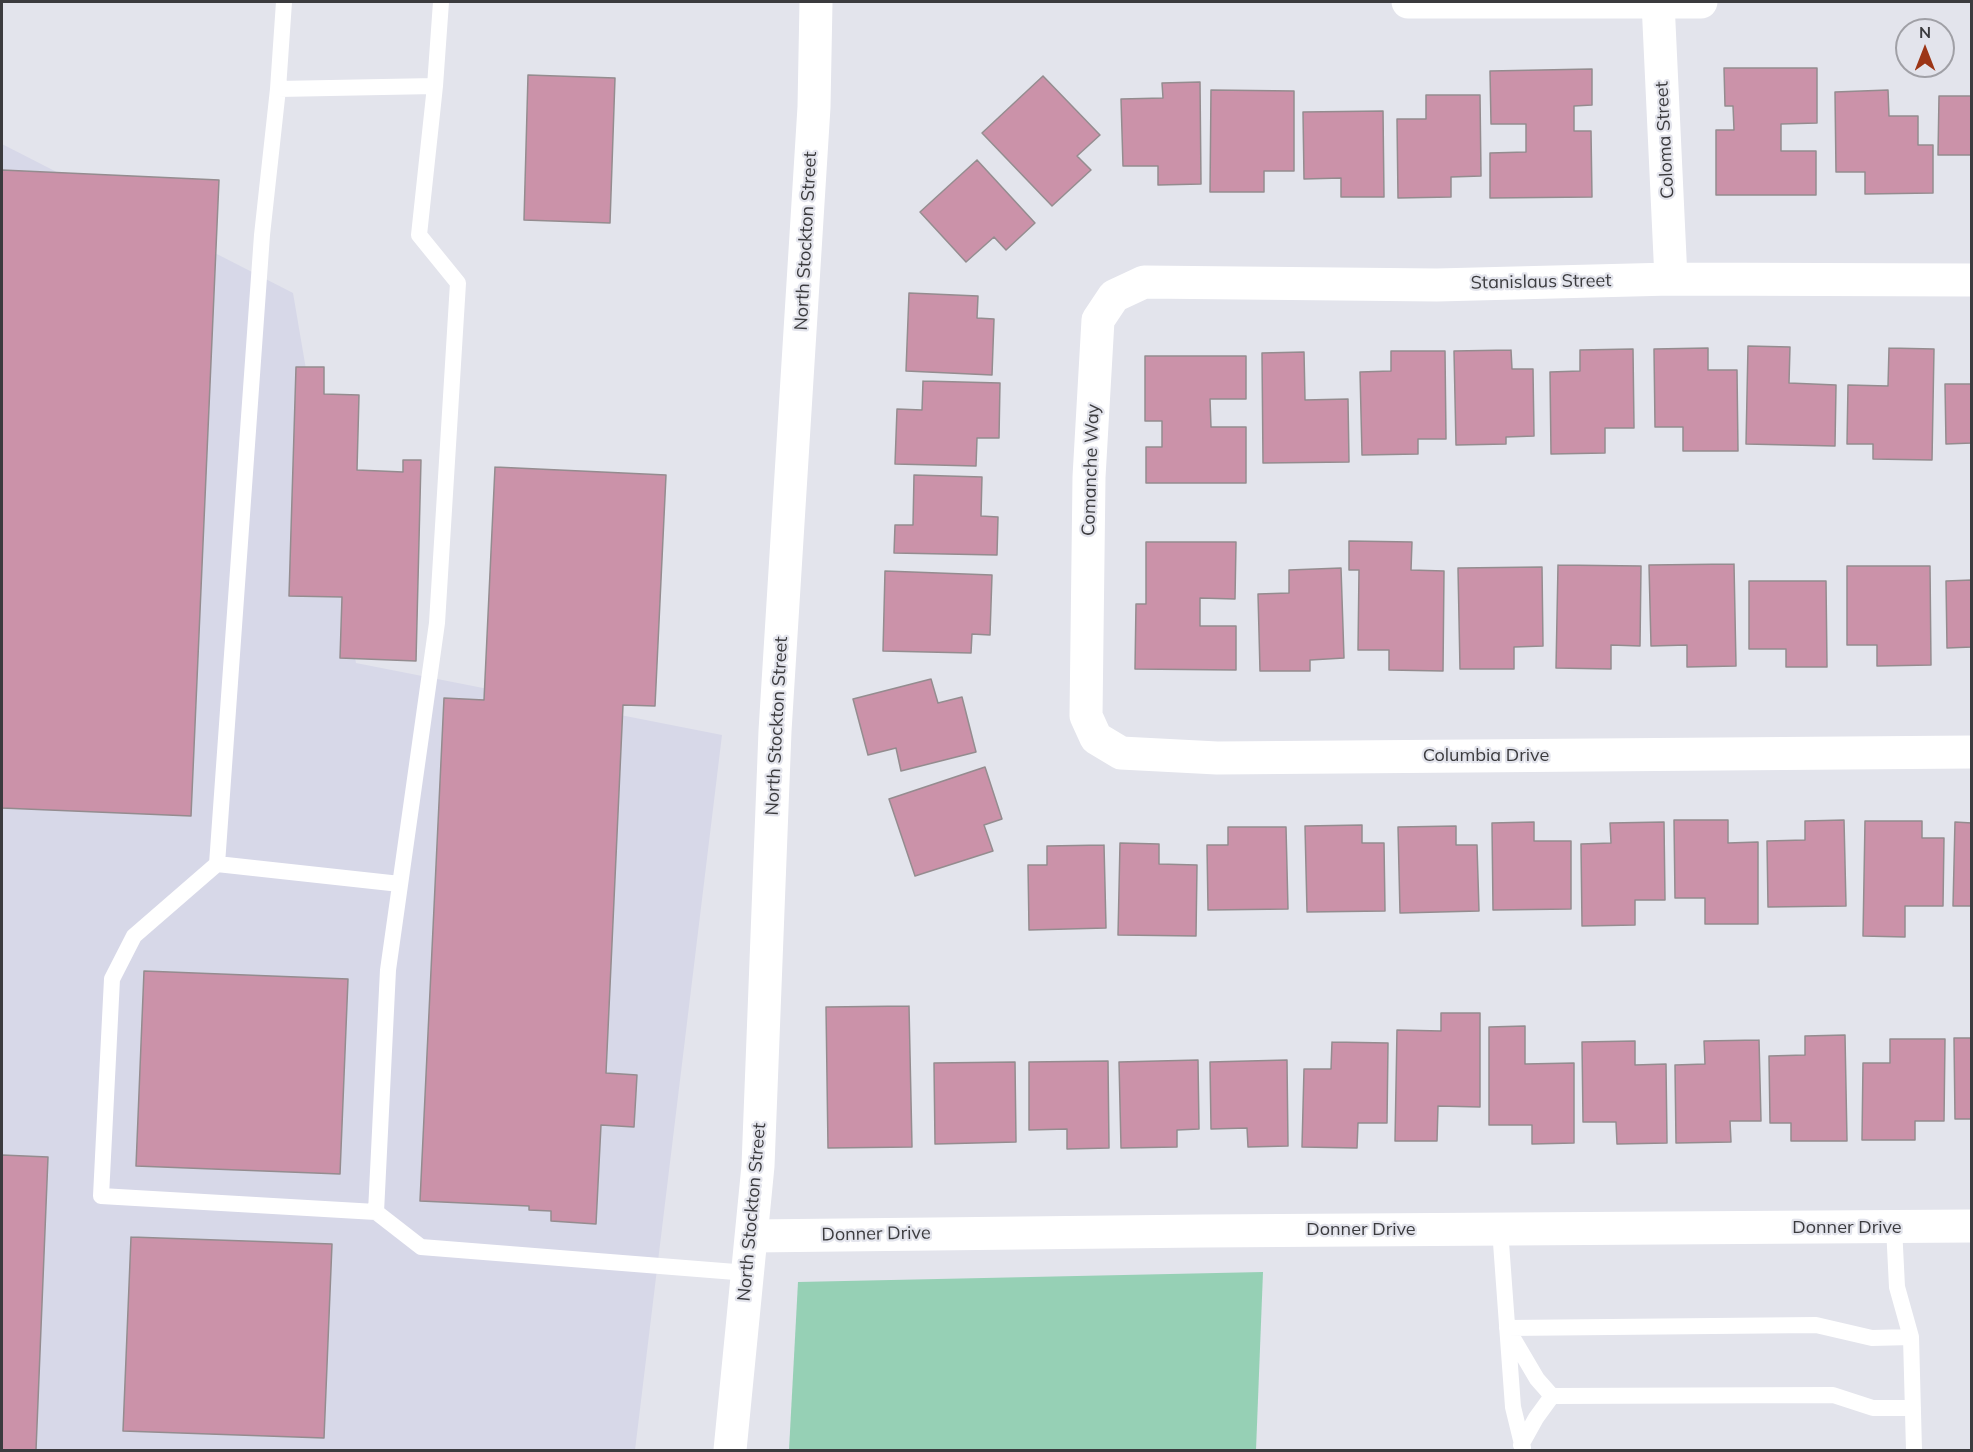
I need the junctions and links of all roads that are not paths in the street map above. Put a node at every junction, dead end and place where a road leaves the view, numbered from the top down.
1 (284, 2) edge
2 (441, 2) edge
3 (816, 2) edge
4 (1408, 2) edge
5 (1658, 2) edge
6 (1701, 2) edge
7 (435, 86) junction
8 (278, 89) junction
9 (1671, 279) junction
10 (1971, 280) edge
11 (1114, 296) joint
12 (1087, 650) joint
13 (1971, 752) edge
14 (217, 864) junction
15 (400, 884) junction
16 (376, 1212) junction
17 (1971, 1226) edge
18 (1894, 1227) junction
19 (1500, 1229) junction
20 (752, 1236) junction
21 (748, 1272) junction
22 (1507, 1328) junction
23 (1911, 1337) junction
24 (1552, 1396) junction
25 (1913, 1408) junction
26 (1523, 1448) edge
27 (730, 1450) edge
28 (1914, 1450) edge

1 - 8 lane
2 - 7 lane
3 - 20 street, North Stockton Street
4 - 5 street
5 - 6 street
5 - 9 street, Coloma Street
7 - 8 lane
7 - 15 lane
8 - 14 lane
9 - 10 street, Stanislaus Street
9 - 11 street, Stanislaus Street
11 - 12 street, Comanche Way
12 - 13 street, Columbia Drive
14 - 15 lane
14 - 16 lane
15 - 16 lane
16 - 21 lane
17 - 18 street, Donner Drive
18 - 19 street, Donner Drive
18 - 23 lane
19 - 20 street, Donner Drive
19 - 22 lane
20 - 21 street, North Stockton Street
21 - 27 street, North Stockton Street
22 - 23 lane
22 - 24 lane
22 - 26 lane
23 - 25 lane
24 - 25 lane
24 - 26 lane
25 - 28 lane

